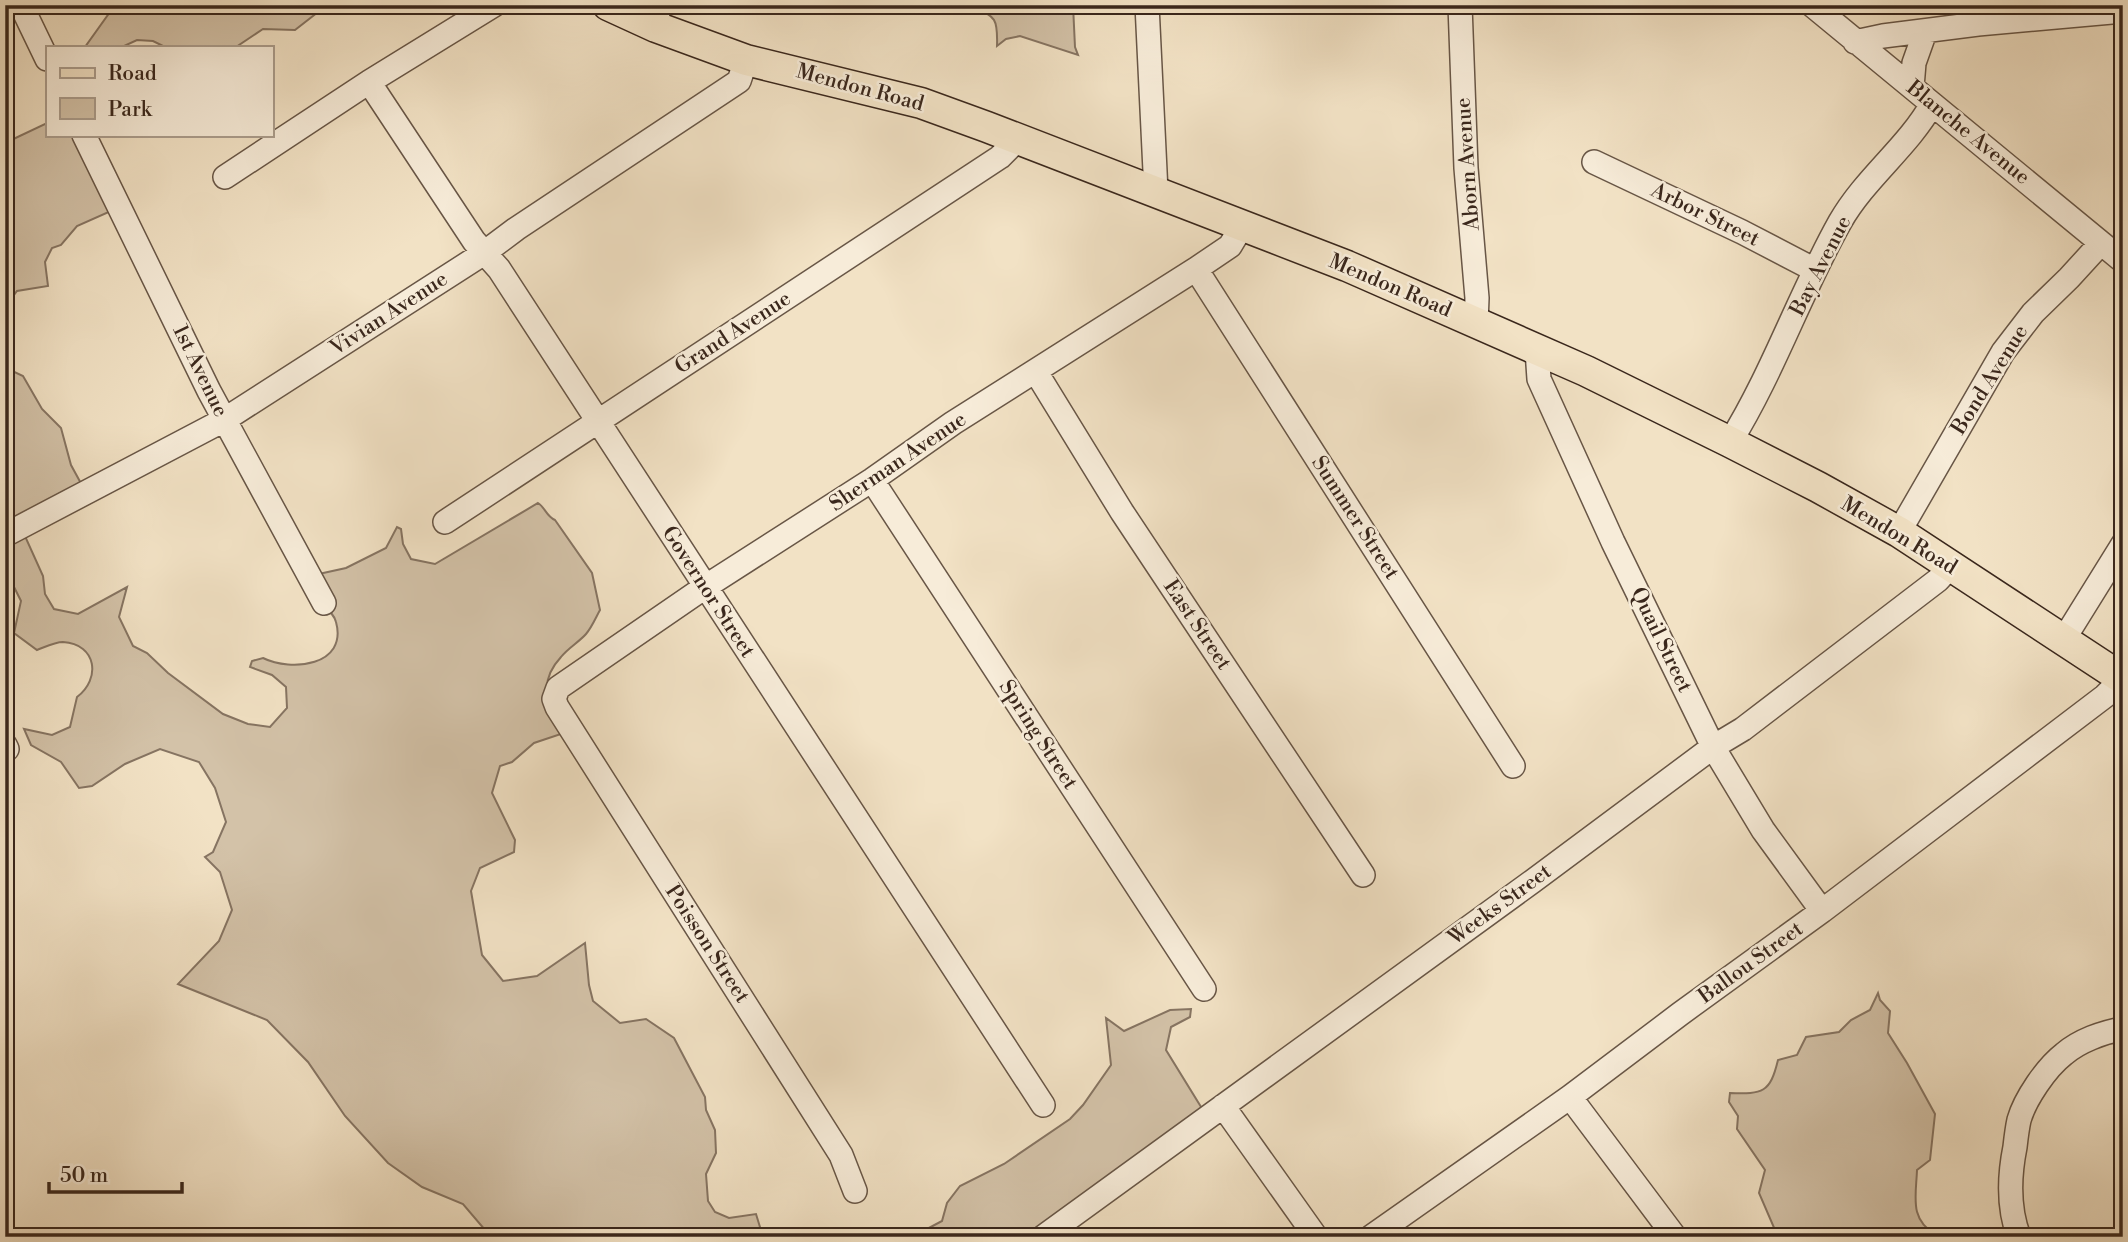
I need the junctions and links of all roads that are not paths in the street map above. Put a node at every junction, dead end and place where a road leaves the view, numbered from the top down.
1 (22, 5) edge
2 (494, 5) edge
3 (608, 5) edge
4 (1147, 5) edge
5 (1460, 5) edge
6 (1812, 5) edge
7 (2123, 11) edge
8 (657, 16) edge
9 (1925, 32) junction
10 (1855, 42) junction
11 (46, 57) edge
12 (746, 60) junction
13 (369, 82) junction
14 (1912, 87) junction
15 (1933, 104) junction
16 (84, 136) edge
17 (1017, 140) junction
18 (1594, 162) dead end
19 (225, 177) dead end
20 (1156, 192) junction
21 (1242, 226) junction
22 (2101, 243) junction
23 (484, 253) junction
24 (2123, 261) edge
25 (1196, 269) junction
26 (1815, 270) junction
27 (1476, 323) junction
28 (1537, 350) junction
29 (1036, 372) junction
30 (224, 421) junction
31 (597, 421) junction
32 (1730, 442) junction
33 (872, 480) junction
34 (445, 522) dead end
35 (1899, 532) junction
36 (5, 535) edge
37 (2123, 544) edge
38 (1950, 567) junction
39 (705, 587) junction
40 (324, 603) dead end
41 (2064, 639) junction
42 (2122, 679) edge
43 (554, 699) joint
44 (1713, 747) junction
45 (1513, 766) dead end
46 (1363, 875) dead end
47 (1822, 911) junction
48 (1204, 989) dead end
49 (2123, 1029) edge
50 (1570, 1097) junction
51 (1043, 1105) dead end
52 (1223, 1106) junction
53 (855, 1191) dead end
54 (1043, 1237) edge
55 (1316, 1237) edge
56 (1371, 1237) edge
57 (1675, 1237) edge
58 (2019, 1237) edge

1 - 11 street
2 - 13 street
3 - 8 main road, Mendon Road
4 - 20 street
5 - 27 street, Aborn Avenue
6 - 10 street, Blanche Avenue
7 - 9 street
8 - 12 main road, Mendon Road
9 - 10 street
9 - 14 street
10 - 14 street, Blanche Avenue
12 - 17 main road, Mendon Road
12 - 23 street, Vivian Avenue
13 - 19 street
13 - 23 street, Governor Street
14 - 15 street, Blanche Avenue
15 - 22 street, Blanche Avenue
15 - 26 street, Bay Avenue
16 - 30 street, 1st Avenue
17 - 20 main road, Mendon Road
17 - 31 street, Grand Avenue
18 - 26 street, Arbor Street
20 - 21 main road, Mendon Road
21 - 25 street, Sherman Avenue
21 - 27 main road, Mendon Road
22 - 24 street, Blanche Avenue
22 - 35 street, Bond Avenue
23 - 30 street, Vivian Avenue
23 - 31 street, Governor Street
25 - 29 street, Sherman Avenue
25 - 45 street, Summer Street
26 - 32 street, Bay Avenue
27 - 28 main road, Mendon Road
28 - 32 main road, Mendon Road
28 - 44 street, Quail Street
29 - 33 street, Sherman Avenue
29 - 46 street, East Street
30 - 36 street, Vivian Avenue
30 - 40 street, 1st Avenue
31 - 34 street, Grand Avenue
31 - 39 street, Governor Street
32 - 35 main road, Mendon Road
33 - 39 street, Sherman Avenue
33 - 48 street, Spring Street
35 - 38 main road, Mendon Road
37 - 41 street
38 - 41 main road, Mendon Road
38 - 44 street, Weeks Street
39 - 43 street, Sherman Avenue
39 - 51 street, Governor Street
41 - 42 main road, Mendon Road
42 - 47 street, Ballou Street
43 - 53 street, Poisson Street
44 - 47 street, Quail Street
44 - 52 street, Weeks Street
47 - 50 street, Ballou Street
49 - 58 street
50 - 56 street, Ballou Street
50 - 57 street
52 - 54 street, Weeks Street
52 - 55 street

